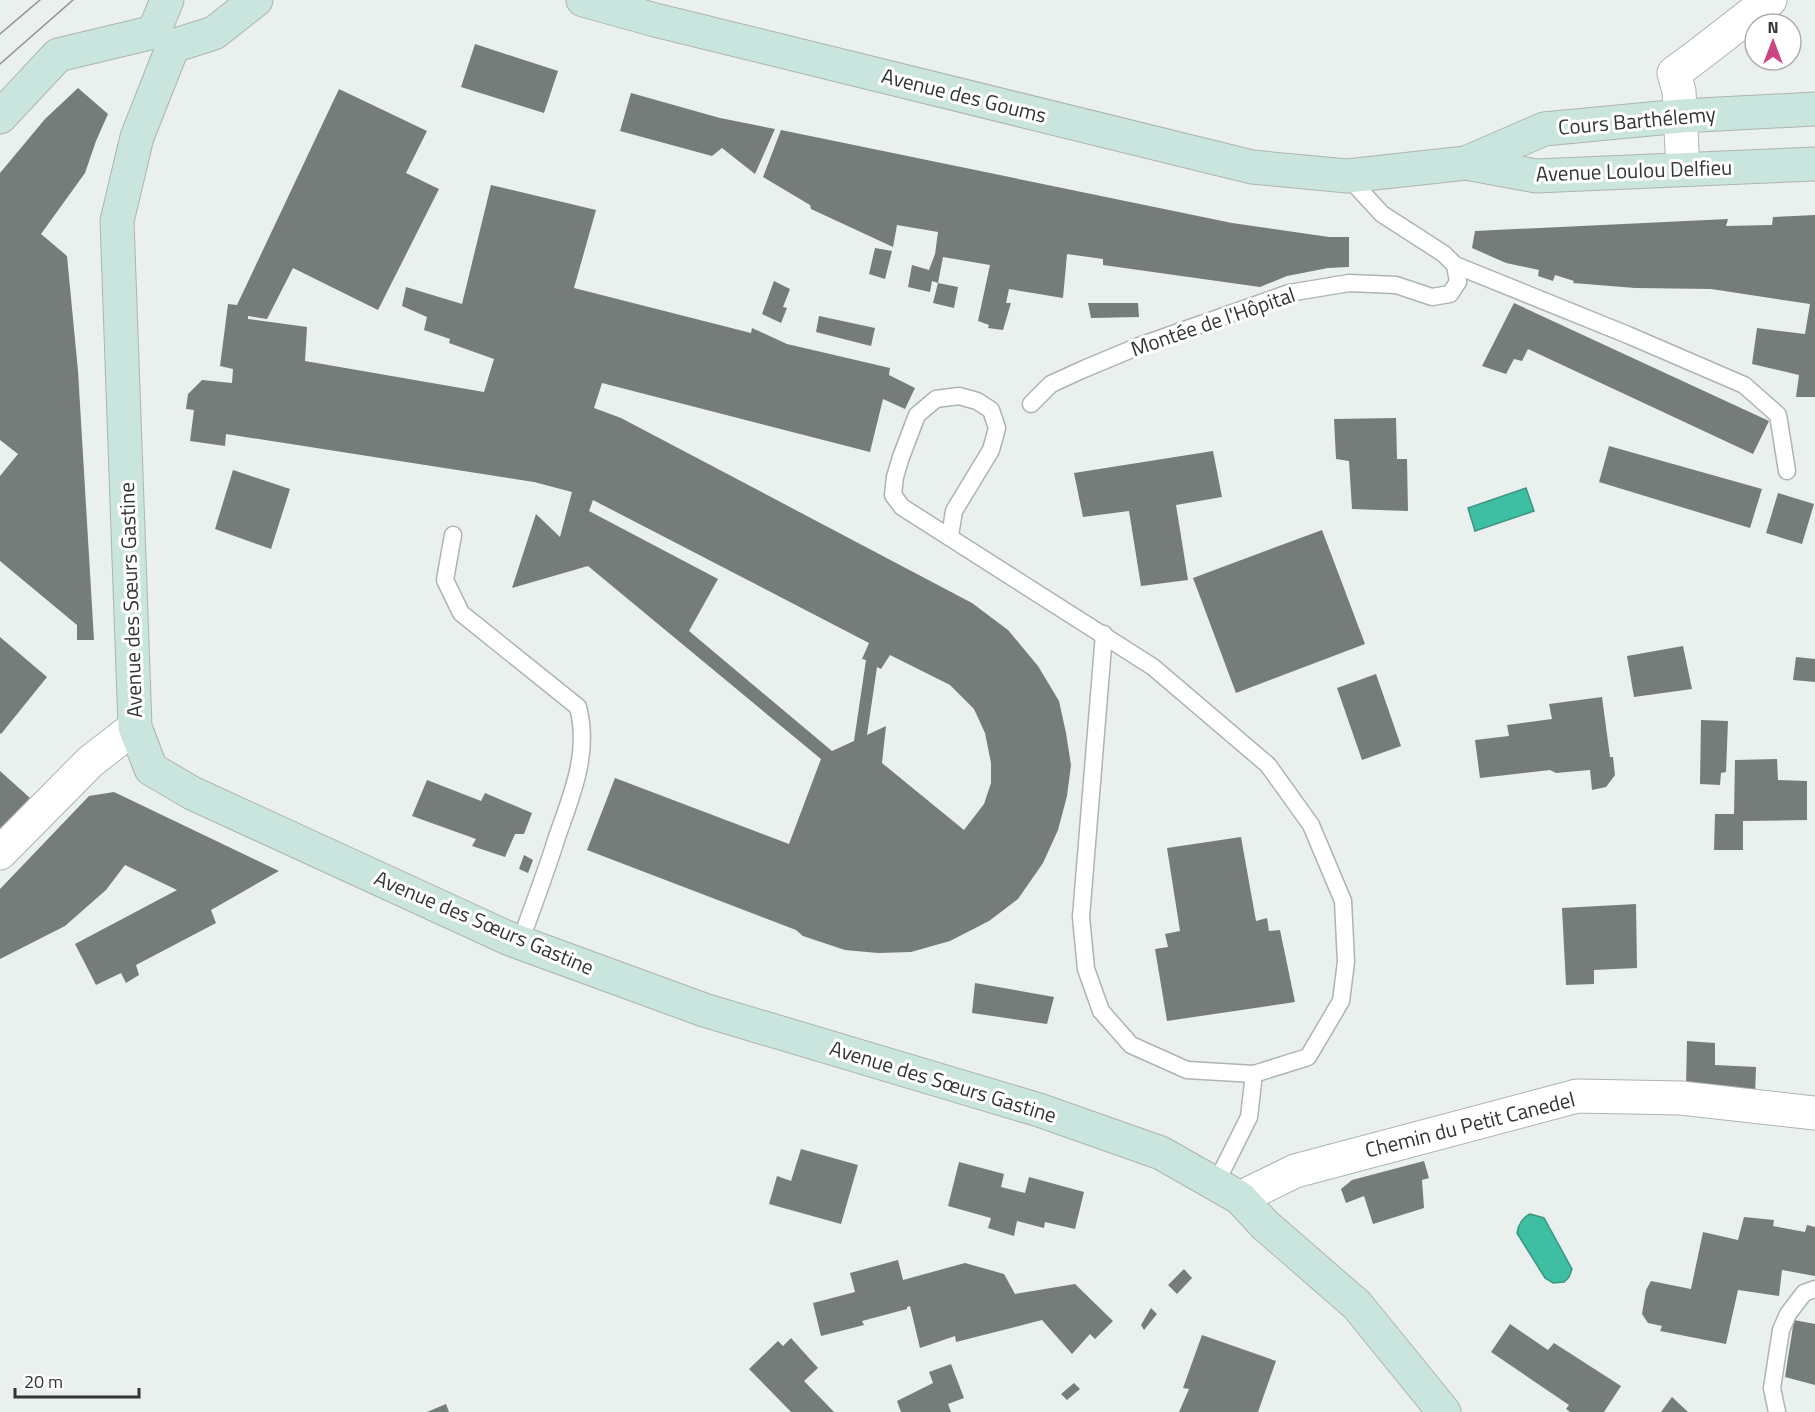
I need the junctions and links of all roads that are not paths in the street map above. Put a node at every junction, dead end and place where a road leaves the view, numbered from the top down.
1 (167, 0) edge
2 (256, 0) edge
3 (583, 0) edge
4 (1770, 0) edge
5 (164, 39) junction
6 (1815, 109) edge
7 (1681, 116) junction
8 (0, 117) edge
9 (1466, 163) junction
10 (1815, 164) edge
11 (1683, 169) junction
12 (1347, 176) junction
13 (1455, 265) junction
14 (1031, 404) dead end
15 (1788, 471) dead end
16 (453, 535) dead end
17 (950, 536) junction
18 (1104, 634) junction
19 (135, 727) junction
20 (0, 853) edge
21 (520, 942) junction
22 (1254, 1074) junction
23 (1815, 1113) edge
24 (1228, 1191) junction
25 (1815, 1289) edge
26 (1444, 1412) edge
27 (1777, 1412) edge

1 - 5 street, Avenue des Sœurs Gastine
2 - 5 street
3 - 12 street, Avenue des Goums
4 - 7 street
5 - 8 street
5 - 19 street, Avenue des Sœurs Gastine
6 - 7 street, Cours Barthélemy
7 - 9 street, Cours Barthélemy
7 - 11 street
9 - 11 street, Avenue Loulou Delfieu
9 - 12 street, Avenue Loulou Delfieu
10 - 11 street, Avenue Loulou Delfieu
12 - 13 lane
13 - 14 lane, Montée de l'Hôpital
13 - 15 lane
16 - 21 lane
17 - 17 lane
17 - 18 lane
18 - 22 lane
18 - 22 lane
19 - 20 street
19 - 21 street, Avenue des Sœurs Gastine
21 - 24 street, Avenue des Sœurs Gastine
22 - 24 lane
23 - 24 street, Chemin du Petit Canedel
24 - 26 street, Avenue des Sœurs Gastine
25 - 27 lane

